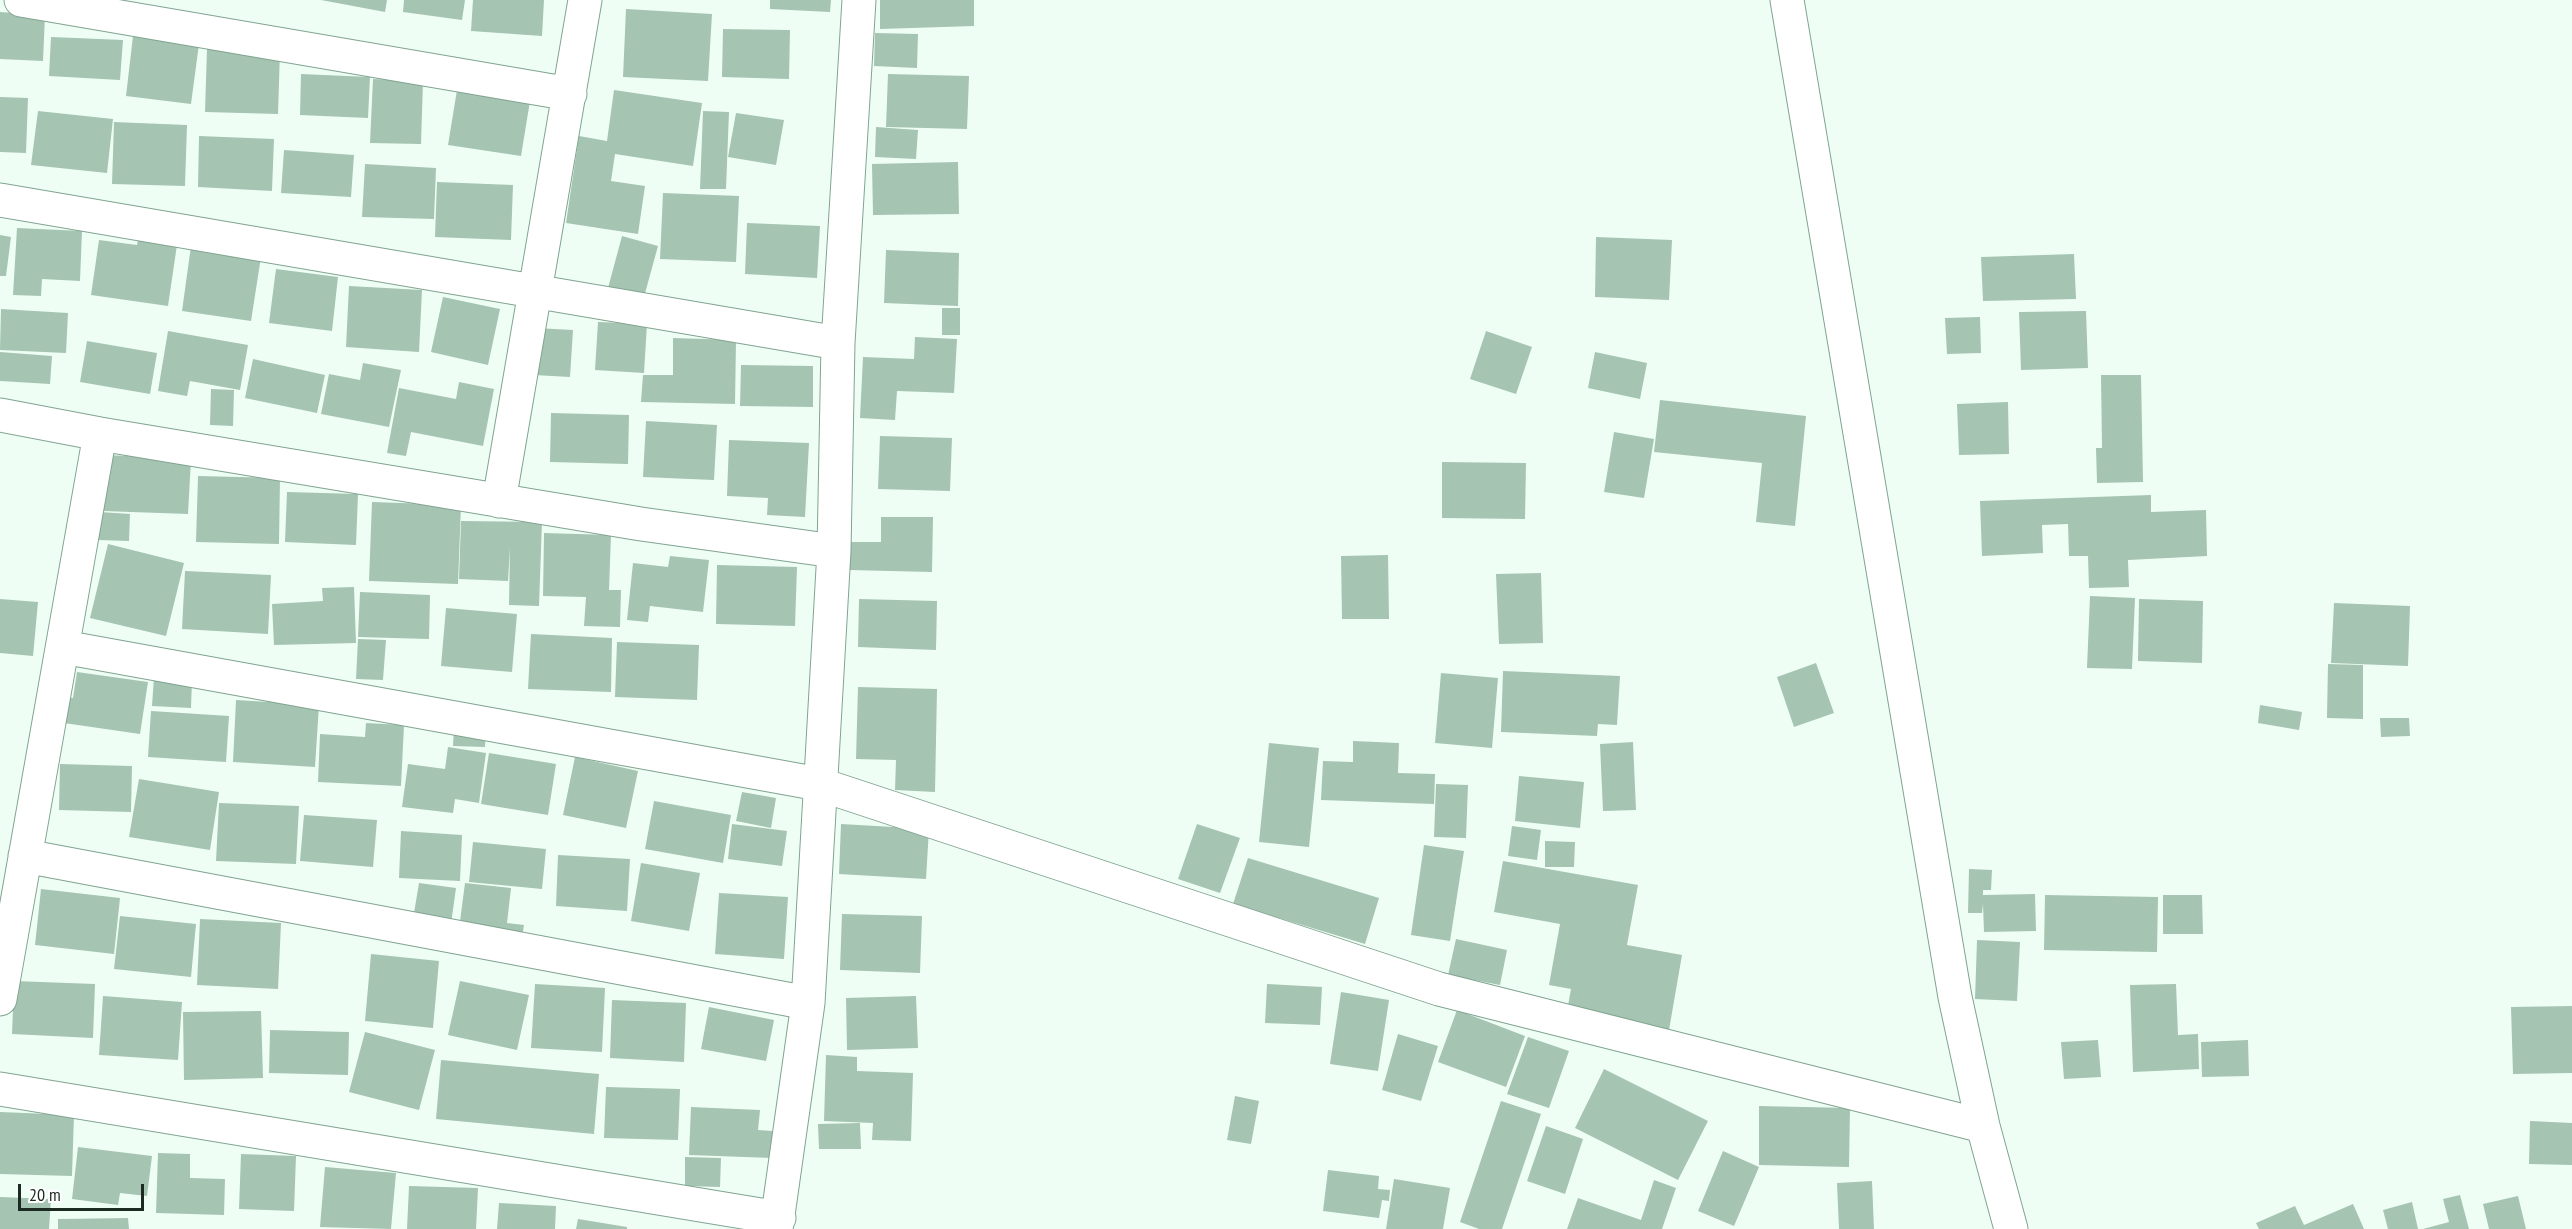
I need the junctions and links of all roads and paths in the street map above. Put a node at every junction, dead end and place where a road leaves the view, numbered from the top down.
1 (21, 0) edge
2 (585, 0) edge
3 (859, 0) edge
4 (1787, 0) edge
5 (570, 94) junction
6 (0, 200) edge
7 (535, 292) junction
8 (838, 343) junction
9 (0, 415) edge
10 (100, 434) junction
11 (499, 501) junction
12 (834, 551) junction
13 (63, 647) junction
14 (819, 784) junction
15 (25, 856) junction
16 (0, 999) edge
17 (808, 1003) junction
18 (0, 1089) edge
19 (1983, 1126) junction
20 (777, 1223) edge
21 (2012, 1229) edge

1 - 5 street
2 - 5 street
3 - 8 street
4 - 19 street
5 - 7 street
6 - 7 street
7 - 8 street
7 - 11 street
8 - 12 street
9 - 10 street
10 - 11 street
10 - 13 street
11 - 12 street
12 - 14 street
13 - 14 street
13 - 15 street
14 - 17 street
14 - 19 street
15 - 16 street
15 - 17 street
17 - 20 street
18 - 20 street
19 - 21 street

